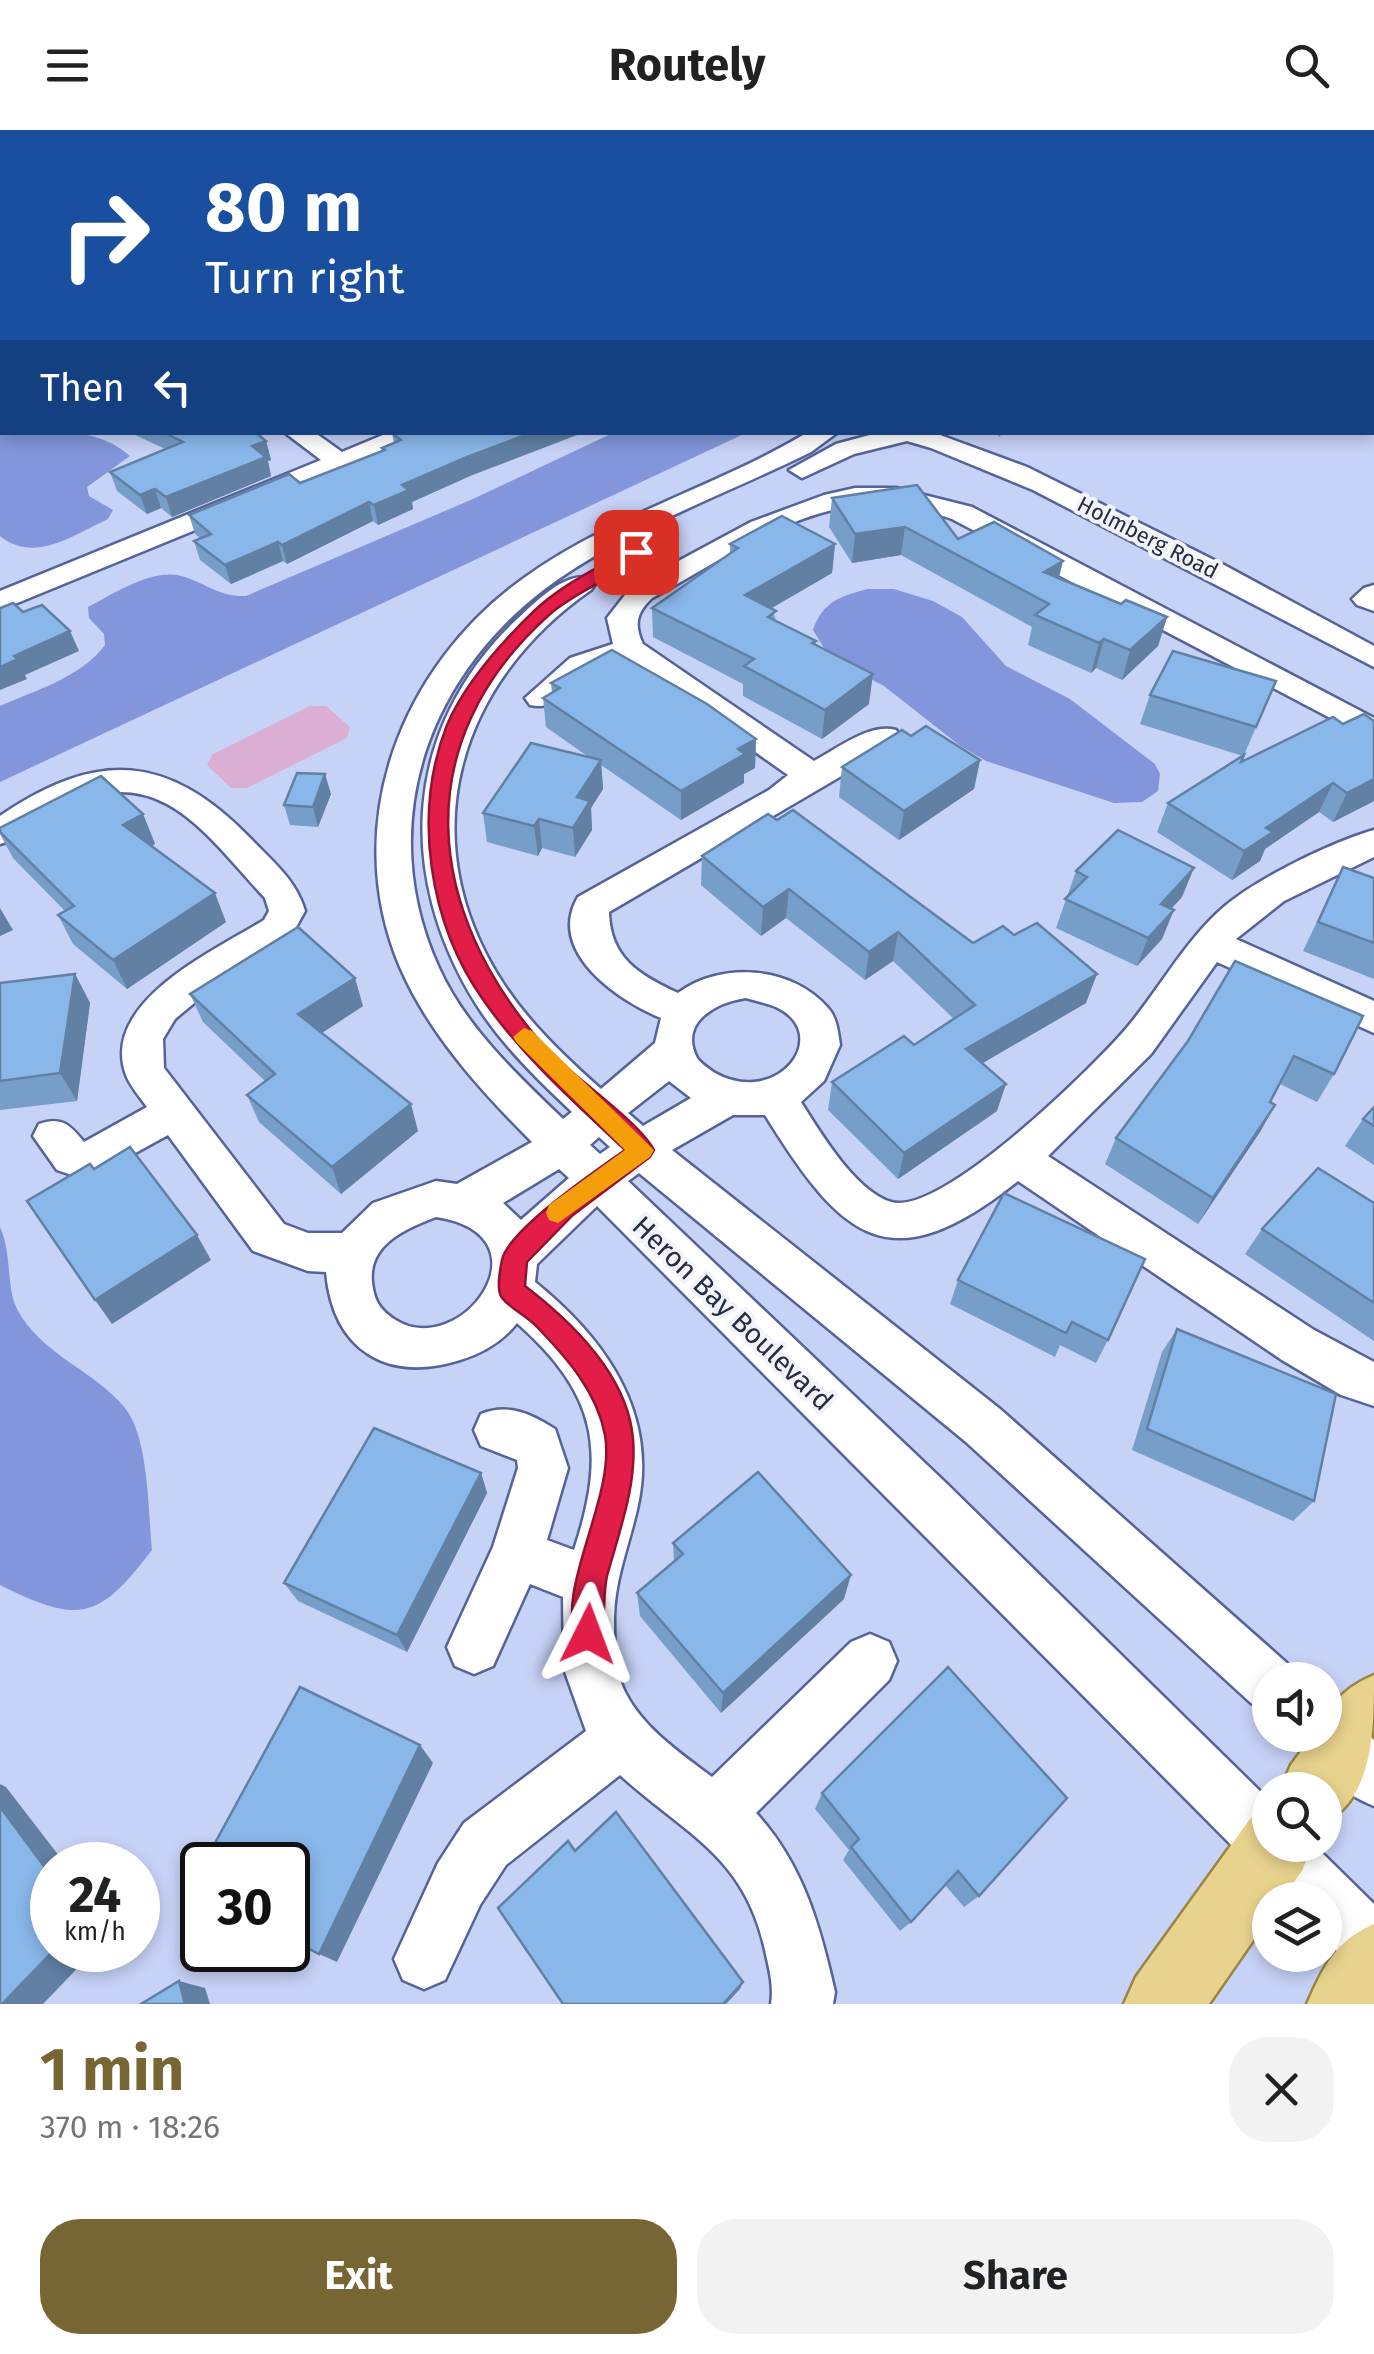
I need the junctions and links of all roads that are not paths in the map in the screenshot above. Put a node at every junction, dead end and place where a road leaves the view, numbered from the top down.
1 (300, 435) edge
2 (407, 435) edge
3 (820, 435) edge
4 (905, 435) edge
5 (913, 435) edge
6 (995, 435) edge
7 (340, 462) junction
8 (1374, 594) edge
9 (0, 601) edge
10 (1374, 602) edge
11 (1374, 636) edge
12 (630, 648) junction
13 (1374, 658) edge
14 (540, 698) edge
15 (1374, 730) edge
16 (886, 737) edge
17 (812, 776) junction
18 (0, 832) edge
19 (1374, 842) edge
20 (1210, 944) junction
21 (1374, 1018) edge
22 (679, 1030) junction
23 (775, 1096) junction
24 (730, 1098) junction
25 (598, 1111) junction
26 (174, 1112) junction
27 (54, 1136) dead end
28 (559, 1143) junction
29 (642, 1150) junction
30 (1016, 1158) junction
31 (598, 1182) junction
32 (461, 1202) junction
33 (353, 1253) junction
34 (513, 1274) junction
35 (1374, 1384) edge
36 (498, 1430) dead end
37 (517, 1554) junction
38 (591, 1582) junction
39 (474, 1647) dead end
40 (870, 1662) dead end
41 (1252, 1668) edge
42 (622, 1739) junction
43 (1286, 1772) edge
44 (715, 1814) junction
45 (1265, 1862) edge
46 (1341, 1862) edge
47 (1374, 1946) edge
48 (424, 1959) dead end
49 (1374, 1962) edge
50 (802, 2004) edge
51 (1164, 2004) edge
52 (1346, 2004) edge

1 - 7 street
2 - 7 street
3 - 28 street, Heron Bay Boulevard
4 - 25 street, Heron Bay Boulevard
5 - 13 street, Holmberg Road
6 - 11 street, Holmberg Road
7 - 9 street
8 - 10 street
12 - 14 street
12 - 15 street
12 - 17 street
16 - 17 street
17 - 22 street
18 - 26 street
19 - 20 street
20 - 21 street
20 - 30 street
22 - 23 street
22 - 24 street
22 - 25 street
23 - 24 street
23 - 30 street
24 - 29 street
25 - 28 street
25 - 29 street, Heron Bay Boulevard
26 - 27 street
26 - 33 street
28 - 31 street, Heron Bay Boulevard
28 - 32 street
29 - 31 street
29 - 41 street, Heron Bay Boulevard
30 - 35 street
31 - 34 street
31 - 43 street, Heron Bay Boulevard
32 - 33 street
32 - 34 street
33 - 34 street
34 - 38 street
36 - 37 street
37 - 38 street
37 - 39 street
38 - 42 street
40 - 44 street
42 - 44 street
42 - 48 street
44 - 50 street
45 - 51 main road
46 - 47 street, Heron Bay Boulevard
49 - 52 main road

